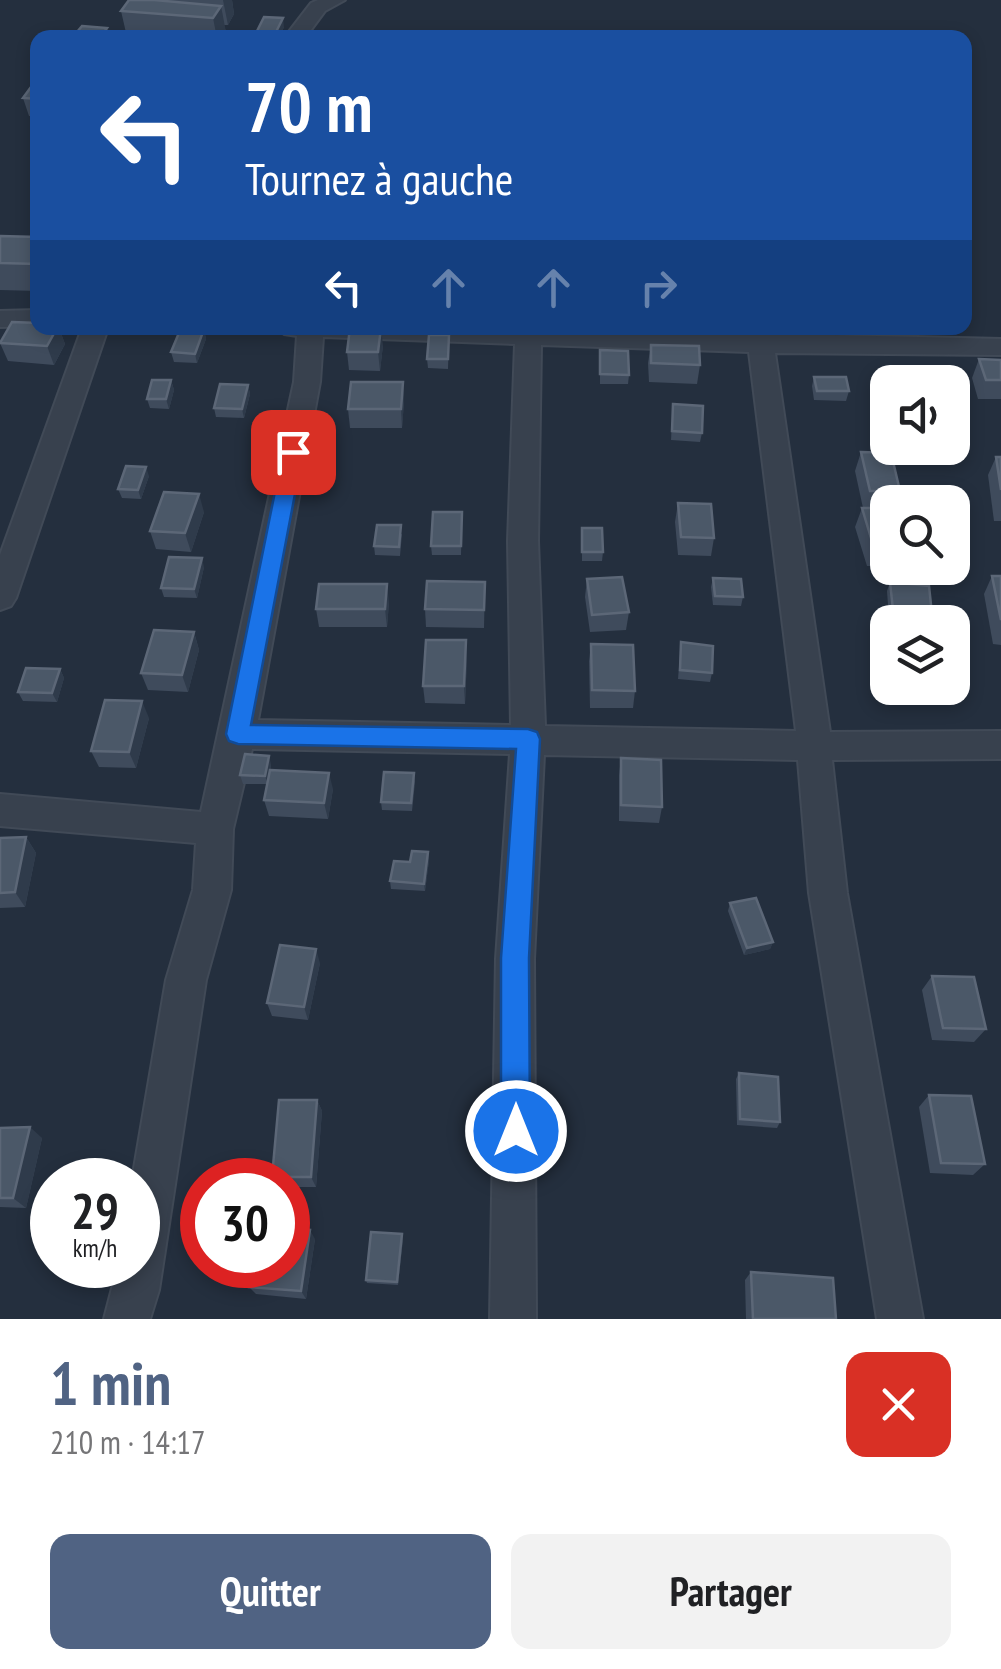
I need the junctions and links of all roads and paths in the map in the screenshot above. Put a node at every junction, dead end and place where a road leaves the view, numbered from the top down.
1 (334, 0) edge
2 (300, 30) edge
3 (30, 318) edge
4 (0, 319) edge
5 (93, 335) edge
6 (310, 335) edge
7 (528, 335) edge
8 (551, 335) edge
9 (762, 344) junction
10 (1001, 347) edge
11 (0, 598) edge
12 (238, 734) junction
13 (528, 739) junction
14 (1001, 745) edge
15 (815, 746) junction
16 (0, 810) edge
17 (216, 829) junction
18 (127, 1319) edge
19 (513, 1319) edge
20 (900, 1319) edge

1 - 2 street
3 - 4 street
5 - 11 street
6 - 12 street
7 - 13 street
8 - 9 street
9 - 10 street
9 - 15 street
12 - 13 street
12 - 17 street
13 - 15 street
13 - 19 street
14 - 15 street
15 - 20 street
16 - 17 street
17 - 18 street

